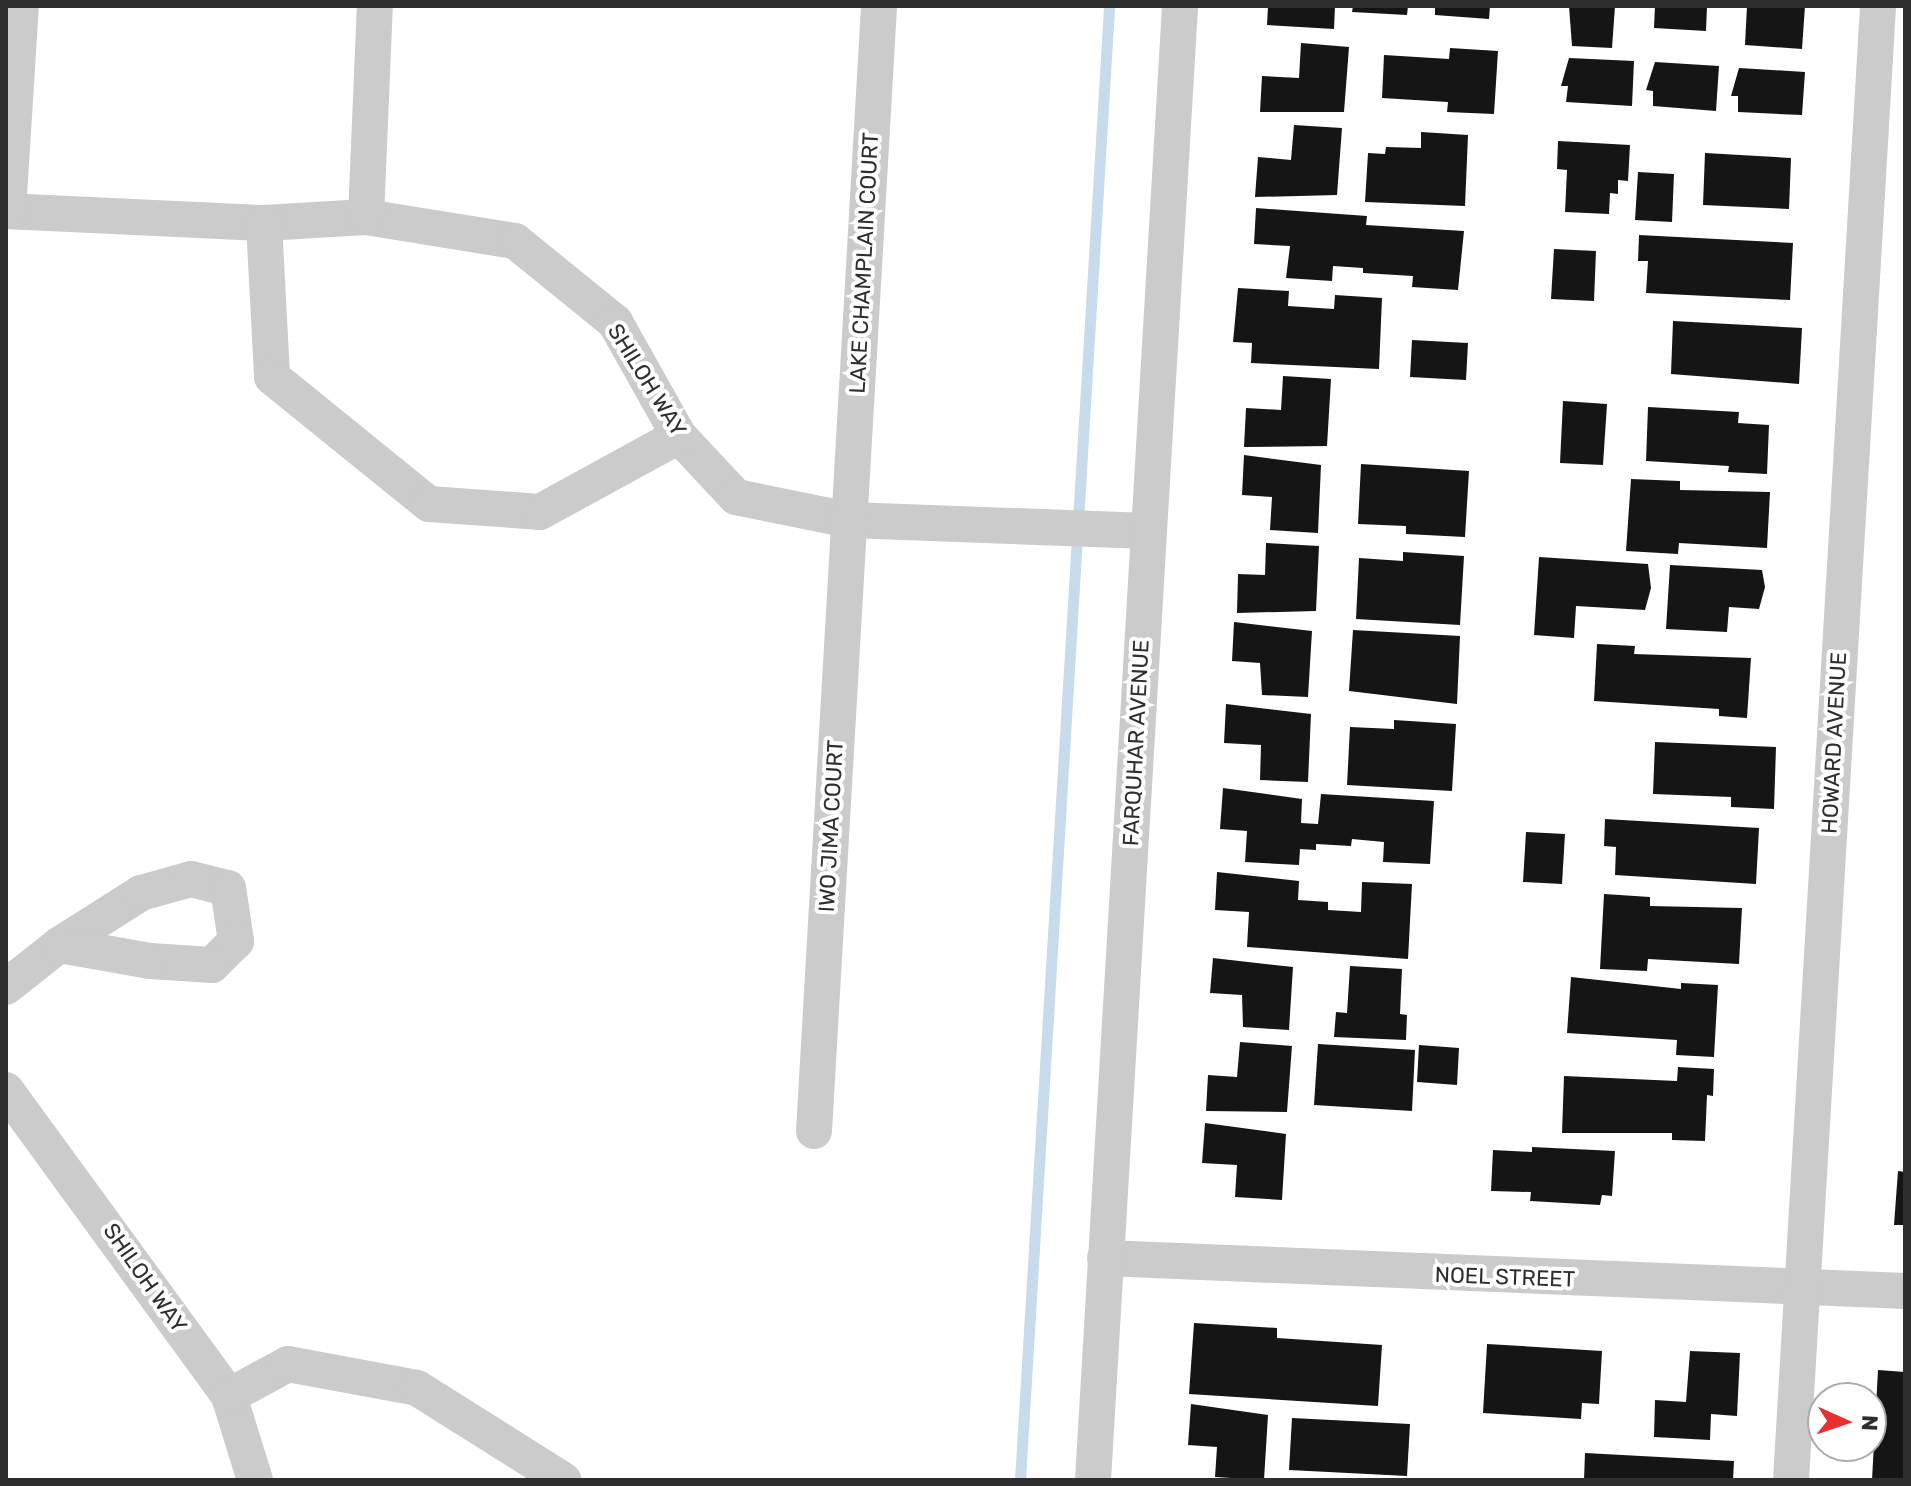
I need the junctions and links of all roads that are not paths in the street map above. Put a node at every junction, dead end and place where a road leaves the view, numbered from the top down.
1 (21, 6) edge
2 (375, 6) edge
3 (879, 6) edge
4 (1180, 6) edge
5 (1878, 6) edge
6 (7, 211) edge
7 (366, 217) junction
8 (264, 223) junction
9 (679, 436) junction
10 (849, 520) junction
11 (1148, 531) junction
12 (59, 945) dead end
13 (6, 987) edge
14 (6, 1090) edge
15 (814, 1131) dead end
16 (1105, 1258) junction
17 (1801, 1284) junction
18 (1905, 1291) edge
19 (229, 1396) junction
20 (255, 1480) edge
21 (563, 1480) edge
22 (1093, 1480) edge
23 (1791, 1480) edge

1 - 6 street
2 - 7 street
3 - 10 street, LAKE CHAMPLAIN COURT
4 - 11 street, FARQUHAR AVENUE
5 - 17 street, HOWARD AVENUE
6 - 8 street, SHILOH WAY
7 - 8 street, SHILOH WAY
7 - 9 street, SHILOH WAY
8 - 9 street
9 - 10 street, SHILOH WAY
10 - 11 street, SHILOH WAY
10 - 15 street, IWO JIMA COURT
11 - 16 street, FARQUHAR AVENUE
12 - 13 street
14 - 19 street, SHILOH WAY
16 - 17 street, NOEL STREET
16 - 22 street, FARQUHAR AVENUE
17 - 18 street, NOEL STREET
17 - 23 street, HOWARD AVENUE
19 - 20 street, SHILOH WAY
19 - 21 street

